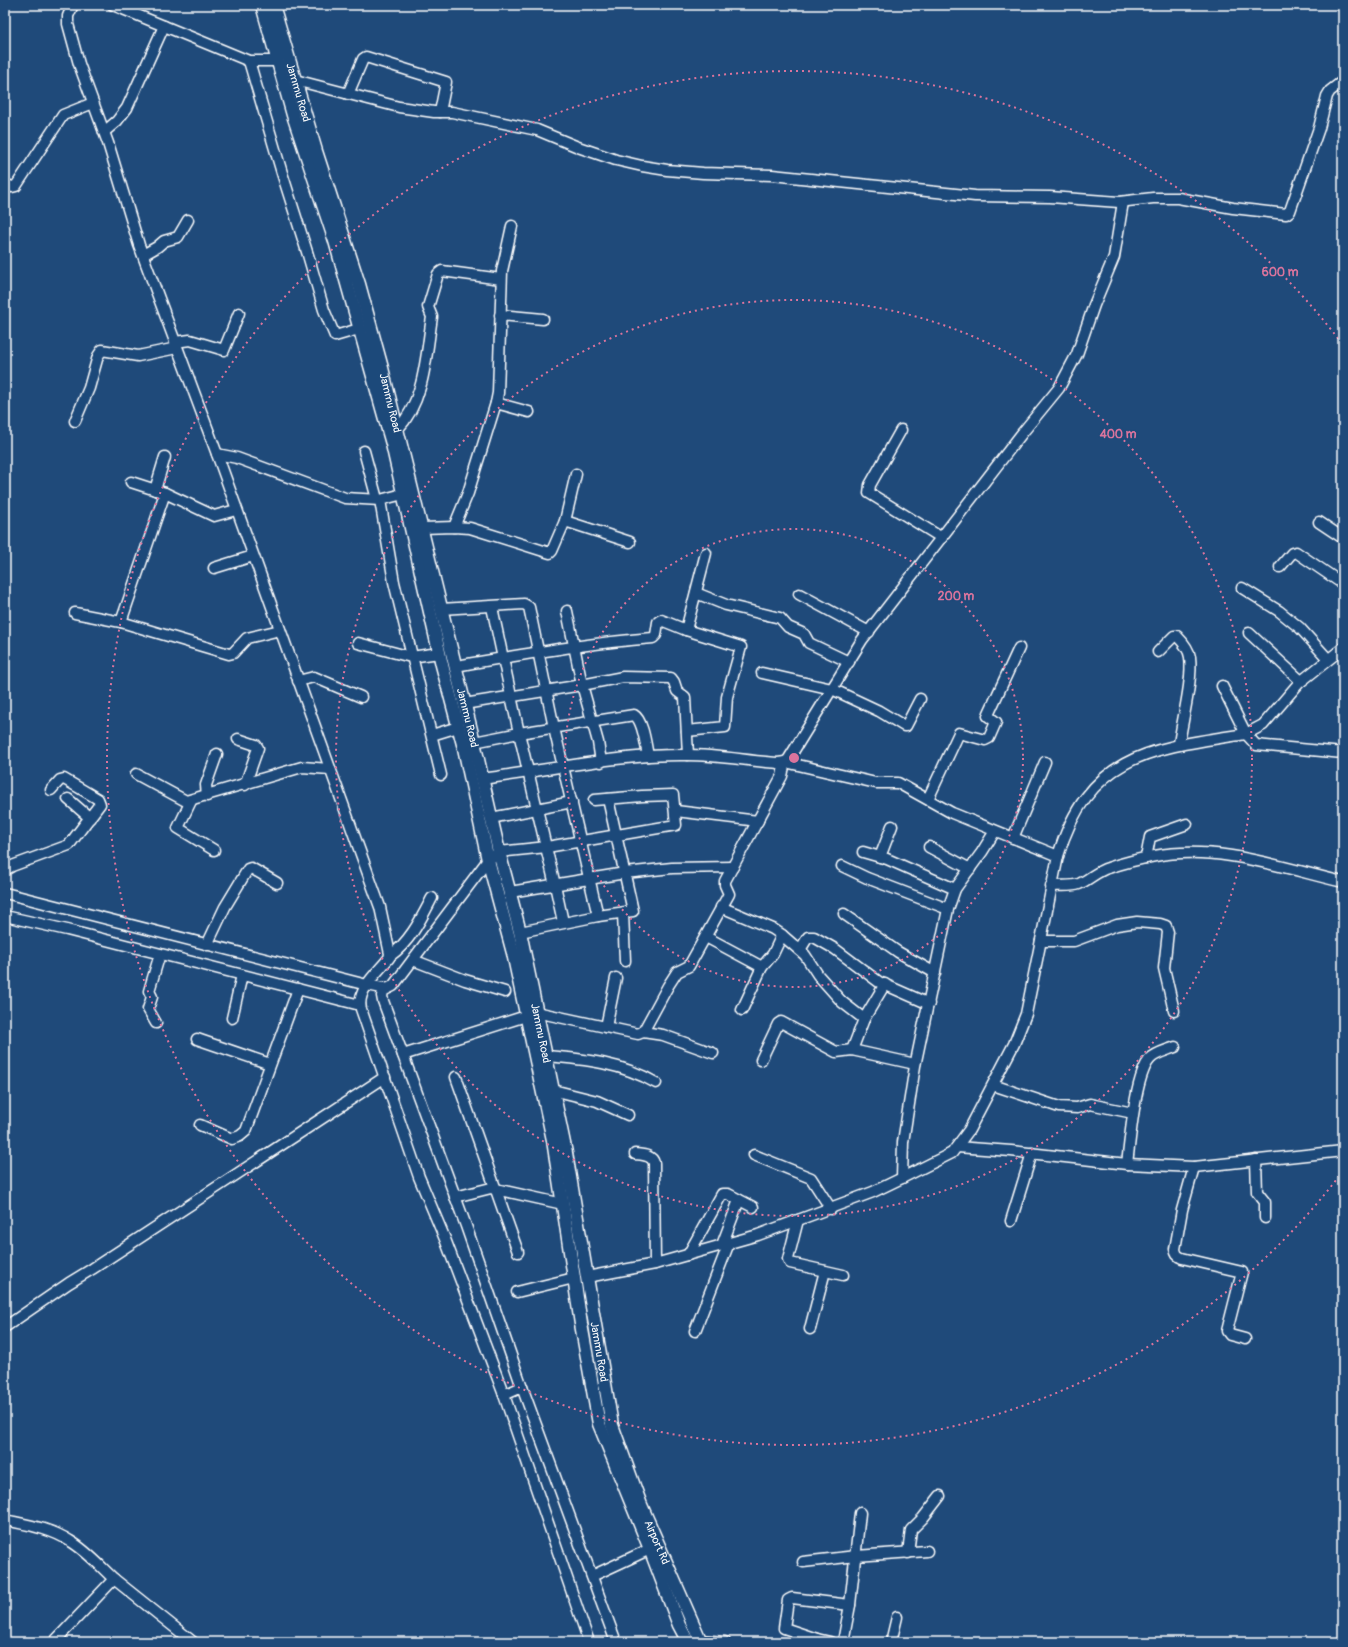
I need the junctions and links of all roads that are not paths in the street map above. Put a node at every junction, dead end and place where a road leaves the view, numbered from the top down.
1 (73, 5) edge
2 (113, 5) edge
3 (262, 5) edge
4 (273, 5) edge
5 (164, 26) junction
6 (249, 61) junction
7 (278, 61) junction
8 (295, 80) junction
9 (1343, 82) edge
10 (348, 94) junction
11 (93, 104) junction
12 (440, 112) junction
13 (104, 132) junction
14 (5, 184) edge
15 (1123, 202) junction
16 (188, 220) dead end
17 (512, 226) dead end
18 (143, 255) junction
19 (501, 279) junction
20 (239, 313) dead end
21 (500, 315) junction
22 (543, 319) dead end
23 (349, 333) junction
24 (176, 345) junction
25 (496, 403) junction
26 (530, 412) dead end
27 (75, 421) dead end
28 (397, 430) junction
29 (901, 430) dead end
30 (364, 451) dead end
31 (217, 454) junction
32 (165, 457) dead end
33 (576, 474) dead end
34 (131, 482) dead end
35 (160, 491) junction
36 (403, 494) junction
37 (381, 499) junction
38 (236, 510) junction
39 (565, 521) junction
40 (1319, 522) dead end
41 (454, 527) junction
42 (422, 528) junction
43 (942, 538) junction
44 (1343, 538) edge
45 (630, 542) dead end
46 (706, 553) dead end
47 (253, 556) junction
48 (214, 568) dead end
49 (1280, 568) dead end
50 (1343, 584) edge
51 (1242, 588) dead end
52 (696, 593) junction
53 (799, 594) dead end
54 (492, 607) junction
55 (441, 609) junction
56 (567, 611) dead end
57 (75, 613) dead end
58 (121, 622) junction
59 (280, 630) junction
60 (686, 630) junction
61 (869, 632) junction
62 (1249, 633) dead end
63 (358, 643) dead end
64 (573, 647) junction
65 (1019, 648) dead end
66 (1343, 648) edge
67 (538, 652) junction
68 (1158, 652) dead end
69 (439, 653) junction
70 (418, 656) junction
71 (502, 658) junction
72 (1328, 659) junction
73 (849, 662) junction
74 (455, 666) junction
75 (762, 673) dead end
76 (1302, 681) junction
77 (298, 682) junction
78 (582, 686) junction
79 (1222, 686) dead end
80 (832, 688) junction
81 (546, 691) junction
82 (512, 696) junction
83 (361, 697) dead end
84 (920, 699) dead end
85 (464, 704) junction
86 (592, 722) junction
87 (458, 727) junction
88 (554, 728) junction
89 (687, 731) junction
90 (519, 733) junction
91 (433, 734) junction
92 (1246, 734) junction
93 (238, 739) dead end
94 (474, 742) junction
95 (1178, 744) junction
96 (1343, 753) edge
97 (217, 754) dead end
98 (688, 755) junction
99 (648, 756) junction
100 (601, 762) junction
101 (785, 762) junction
102 (1045, 762) dead end
103 (564, 766) junction
104 (330, 769) junction
105 (529, 772) junction
106 (136, 774) dead end
107 (441, 775) dead end
108 (482, 779) junction
109 (245, 785) junction
110 (52, 790) dead end
111 (207, 796) junction
112 (68, 799) dead end
113 (608, 799) junction
114 (928, 799) junction
115 (594, 800) dead end
116 (191, 801) junction
117 (572, 802) junction
118 (537, 810) junction
119 (676, 811) junction
120 (90, 818) junction
121 (491, 818) junction
122 (758, 821) junction
123 (1187, 824) dead end
124 (892, 826) dead end
125 (994, 831) junction
126 (617, 836) junction
127 (1013, 838) junction
128 (582, 841) junction
129 (547, 847) junction
130 (929, 847) dead end
131 (214, 850) dead end
132 (499, 852) junction
133 (863, 852) dead end
134 (1058, 856) junction
135 (880, 857) junction
136 (1146, 858) junction
137 (488, 860) junction
138 (842, 866) dead end
139 (733, 867) junction
140 (970, 869) junction
141 (5, 870) edge
142 (625, 873) junction
143 (590, 879) junction
144 (1343, 882) edge
145 (277, 883) dead end
146 (555, 884) junction
147 (1052, 886) junction
148 (955, 889) junction
149 (510, 892) junction
150 (5, 893) edge
151 (432, 898) dead end
152 (721, 907) junction
153 (948, 909) junction
154 (623, 912) junction
155 (844, 914) dead end
156 (5, 916) edge
157 (598, 916) junction
158 (563, 922) junction
159 (520, 932) junction
160 (782, 935) junction
161 (706, 937) junction
162 (1041, 941) junction
163 (207, 945) junction
164 (800, 950) junction
165 (160, 954) junction
166 (390, 956) junction
167 (413, 960) junction
168 (625, 961) dead end
169 (762, 967) junction
170 (935, 973) junction
171 (242, 975) junction
172 (616, 978) dead end
173 (885, 984) junction
174 (298, 989) junction
175 (370, 992) junction
176 (505, 992) dead end
177 (929, 1004) junction
178 (742, 1010) dead end
179 (1174, 1012) dead end
180 (531, 1014) junction
181 (232, 1018) dead end
182 (864, 1019) junction
183 (156, 1023) dead end
184 (606, 1027) junction
185 (644, 1032) junction
186 (197, 1039) dead end
187 (1175, 1047) dead end
188 (852, 1050) junction
189 (713, 1053) dead end
190 (403, 1055) junction
191 (546, 1056) junction
192 (761, 1060) dead end
193 (270, 1064) junction
194 (915, 1064) junction
195 (385, 1077) junction
196 (456, 1077) dead end
197 (656, 1083) dead end
198 (993, 1085) junction
199 (552, 1090) junction
200 (1133, 1113) junction
201 (628, 1114) dead end
202 (200, 1125) dead end
203 (957, 1147) junction
204 (1343, 1150) edge
205 (1032, 1153) junction
206 (635, 1154) dead end
207 (754, 1155) dead end
208 (1256, 1160) junction
209 (1127, 1164) junction
210 (1194, 1168) junction
211 (902, 1178) junction
212 (496, 1190) junction
213 (455, 1197) junction
214 (739, 1200) junction
215 (562, 1204) junction
216 (753, 1207) dead end
217 (831, 1208) junction
218 (1265, 1218) dead end
219 (798, 1220) junction
220 (1011, 1221) dead end
221 (725, 1244) junction
222 (518, 1252) dead end
223 (688, 1255) junction
224 (654, 1264) junction
225 (825, 1271) junction
226 (843, 1275) dead end
227 (587, 1277) junction
228 (574, 1278) junction
229 (517, 1292) dead end
230 (5, 1327) edge
231 (810, 1329) dead end
232 (695, 1331) dead end
233 (1245, 1340) dead end
234 (520, 1388) junction
235 (506, 1394) junction
236 (617, 1441) joint
237 (940, 1496) dead end
238 (860, 1513) dead end
239 (5, 1520) edge
240 (650, 1549) junction
241 (927, 1551) dead end
242 (908, 1553) junction
243 (856, 1556) junction
244 (803, 1562) dead end
245 (592, 1576) junction
246 (114, 1579) junction
247 (850, 1605) junction
248 (897, 1617) dead end
249 (701, 1641) edge
250 (816, 1641) edge
251 (54, 1642) edge
252 (193, 1642) edge
253 (589, 1642) edge
254 (616, 1642) edge
255 (688, 1642) edge
256 (725, 1642) edge
257 (830, 1642) edge
258 (843, 1642) edge
259 (890, 1642) edge

1 - 11 street
2 - 5 street
3 - 7 main road
4 - 8 main road, Jammu Road
5 - 6 street
5 - 13 street
6 - 7 street
6 - 23 street
7 - 23 main road
8 - 10 street
8 - 28 main road, Jammu Road
9 - 15 street
10 - 12 street
10 - 12 street
11 - 13 street
11 - 14 street
12 - 15 street
13 - 18 street
15 - 43 street
16 - 18 street
17 - 19 street
18 - 24 street
19 - 21 street
19 - 28 street
20 - 24 street
21 - 22 street
21 - 25 street
23 - 36 main road
24 - 27 street
24 - 31 street
25 - 26 street
25 - 41 street
28 - 42 main road, Jammu Road
29 - 43 street
30 - 37 street
31 - 37 street
31 - 38 street
32 - 35 street
33 - 39 street
34 - 35 street
35 - 38 street
35 - 58 street
36 - 37 street
36 - 69 main road
37 - 70 street
38 - 47 street
39 - 41 street
39 - 45 street
40 - 44 street
41 - 42 street
42 - 55 main road, Jammu Road
43 - 61 street
46 - 52 street
47 - 48 street
47 - 59 street
49 - 50 street
51 - 72 street
52 - 60 street
52 - 73 street
53 - 61 street
54 - 55 street
54 - 67 street
54 - 71 street
55 - 74 main road, Jammu Road
56 - 64 street
57 - 58 street
58 - 59 street
59 - 77 street
60 - 64 street
60 - 89 street
61 - 73 street
62 - 76 street
63 - 70 street
64 - 67 street
64 - 78 street
65 - 114 street
66 - 72 street
67 - 71 street
67 - 81 street
68 - 95 street
69 - 70 street
69 - 87 main road
70 - 91 street
71 - 74 street
71 - 82 street
72 - 76 street
73 - 80 street
74 - 85 main road, Jammu Road
75 - 80 street
76 - 92 street
77 - 83 street
77 - 104 street
78 - 81 street
78 - 86 street
78 - 89 street
79 - 92 street
80 - 84 street
80 - 101 street
81 - 82 street
81 - 88 street
82 - 85 street
82 - 90 street
85 - 94 main road, Jammu Road
86 - 88 street
86 - 99 street
86 - 100 street
87 - 91 street
87 - 137 main road
88 - 90 street
88 - 103 street
89 - 98 street
90 - 94 street
90 - 105 street
91 - 107 street
92 - 95 street
92 - 96 street
93 - 109 street
94 - 108 main road, Jammu Road
95 - 134 street
97 - 111 street
98 - 99 street
98 - 101 street
99 - 100 street
100 - 103 street
101 - 114 street
101 - 122 street
102 - 127 street
103 - 105 street
103 - 117 street
104 - 109 street
104 - 166 street
105 - 108 street
105 - 118 street
106 - 116 street
108 - 121 main road, Jammu Road
109 - 111 street
110 - 120 street
111 - 116 street
112 - 120 street
113 - 115 street
113 - 119 street
113 - 126 street
114 - 125 street
116 - 131 street
117 - 118 street
117 - 128 street
118 - 121 street
118 - 129 street
119 - 122 street
119 - 126 street
120 - 141 street
121 - 132 main road, Jammu Road
122 - 139 street
123 - 136 street
124 - 135 street
125 - 127 street
125 - 140 street
126 - 128 street
126 - 142 street
127 - 134 street
128 - 129 street
128 - 143 street
129 - 132 street
129 - 146 street
130 - 140 street
132 - 137 street
132 - 149 main road, Jammu Road
133 - 135 street
134 - 147 street
135 - 148 street
136 - 144 street
136 - 147 street
137 - 167 street
137 - 180 main road
138 - 153 street
139 - 142 street
139 - 152 street
140 - 148 street
142 - 143 street
142 - 154 street
143 - 146 street
143 - 157 street
145 - 163 street
146 - 149 street
146 - 158 street
147 - 162 street
148 - 153 street
149 - 159 main road, Jammu Road
150 - 163 street
151 - 166 street
152 - 160 street
152 - 161 street
153 - 170 street
154 - 157 street
154 - 168 street
155 - 170 street
156 - 165 street
157 - 158 street
158 - 159 street
159 - 180 main road, Jammu Road
160 - 164 street
160 - 169 street
161 - 169 street
161 - 185 street
162 - 179 street
162 - 198 street
163 - 175 street
164 - 173 street
164 - 182 street
165 - 171 street
165 - 183 street
166 - 175 street
167 - 175 street
167 - 176 street
169 - 178 street
170 - 177 street
171 - 174 street
171 - 181 street
172 - 184 street
173 - 177 street
173 - 182 street
174 - 175 street
174 - 193 street
175 - 190 street
175 - 195 street
177 - 194 street
180 - 184 street
180 - 190 street
180 - 191 main road, Jammu Road
180 - 215 main road
182 - 188 street
184 - 185 street
185 - 189 street
186 - 193 street
187 - 200 street
188 - 192 street
188 - 194 street
190 - 213 street
191 - 197 street
191 - 199 main road, Jammu Road
193 - 202 street
194 - 211 street
195 - 230 street
195 - 235 street
196 - 212 street
198 - 200 street
198 - 203 street
199 - 201 street
199 - 227 main road, Jammu Road
200 - 209 street
203 - 205 street
203 - 211 street
204 - 208 street
205 - 209 street
205 - 220 street
206 - 224 street
207 - 217 street
208 - 210 street
208 - 218 street
209 - 210 street
210 - 233 street
211 - 217 street
212 - 213 street
212 - 215 street
212 - 222 street
213 - 234 street
214 - 216 street
214 - 221 street
214 - 223 street
215 - 228 main road
217 - 219 street
219 - 221 street
219 - 225 street
221 - 223 street
221 - 232 street
223 - 224 street
224 - 227 street
225 - 226 street
225 - 231 street
227 - 236 main road, Jammu Road
228 - 229 street
228 - 240 main road
234 - 235 street
234 - 245 street
235 - 253 street
236 - 249 main road, Airport Rd
237 - 242 street
238 - 243 street
239 - 246 street
240 - 245 street
240 - 255 main road
241 - 242 street
242 - 243 street
243 - 244 street
243 - 247 street
245 - 254 street
246 - 251 street
246 - 252 street
247 - 250 street
247 - 258 street
248 - 259 street
249 - 256 street
250 - 257 street

